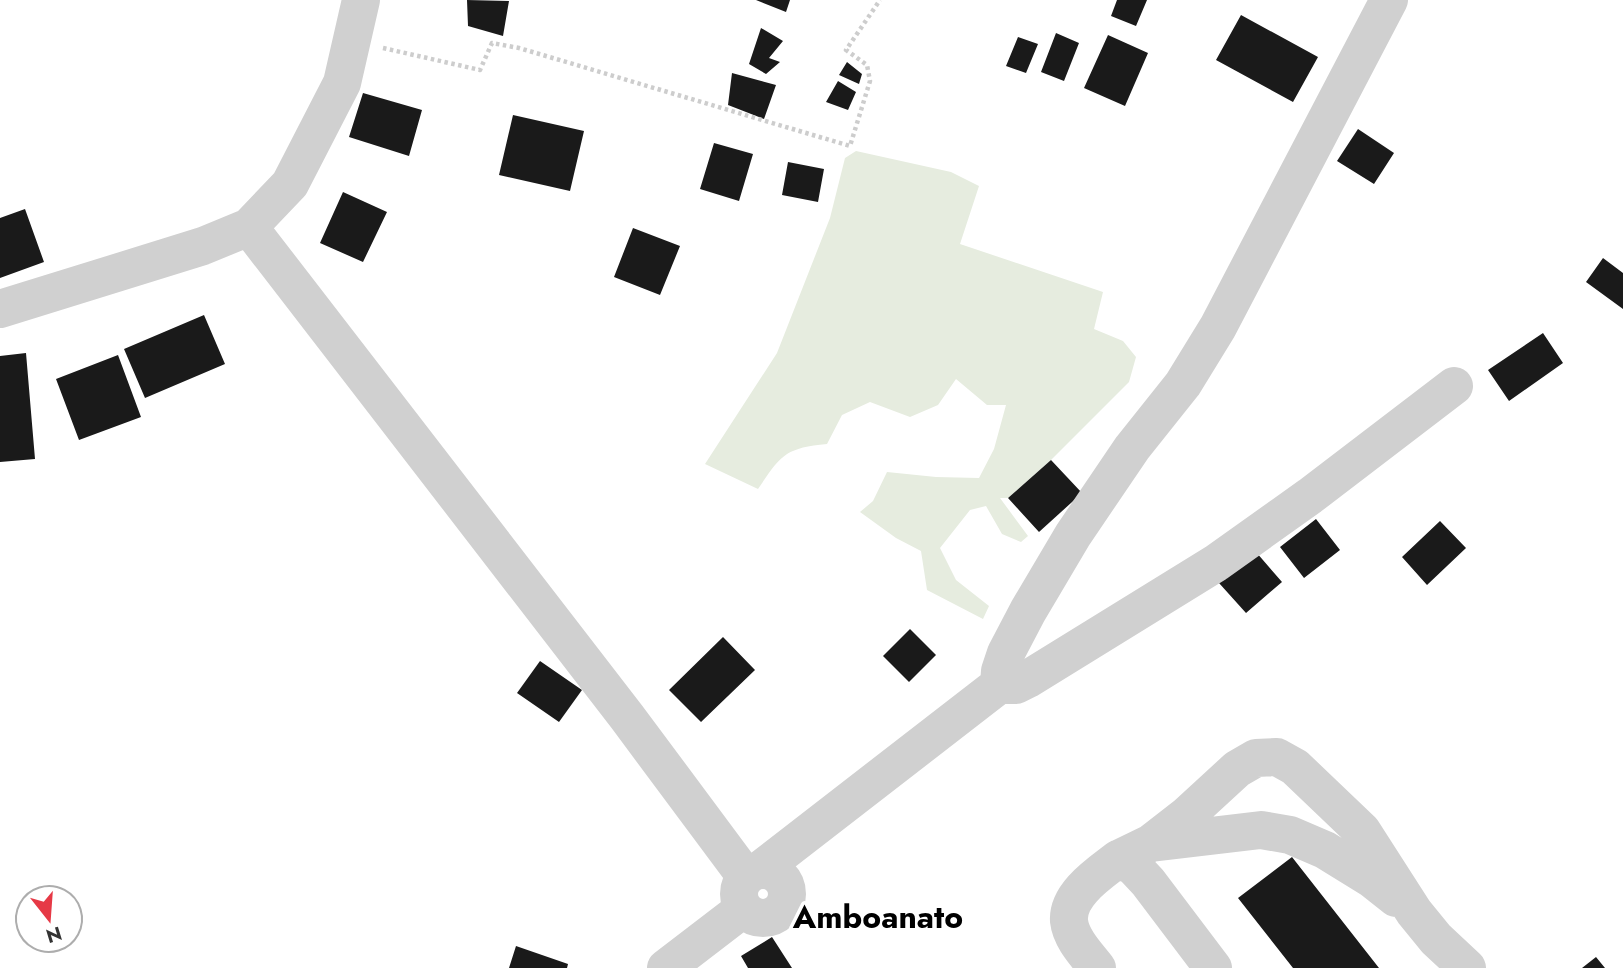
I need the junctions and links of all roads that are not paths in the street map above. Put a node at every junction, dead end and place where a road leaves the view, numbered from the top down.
1 (361, 0) edge
2 (1388, 0) edge
3 (249, 227) junction
4 (0, 309) edge
5 (1454, 386) dead end
6 (999, 685) junction
7 (1135, 851) junction
8 (750, 885) junction
9 (1414, 912) junction
10 (666, 968) edge
11 (1097, 968) edge
12 (1213, 968) edge
13 (1467, 968) edge

1 - 3 street
2 - 6 street
3 - 4 street
3 - 8 street
5 - 6 street
6 - 8 street
7 - 9 street
7 - 9 street
7 - 11 street
7 - 12 street
8 - 10 street
9 - 13 street

